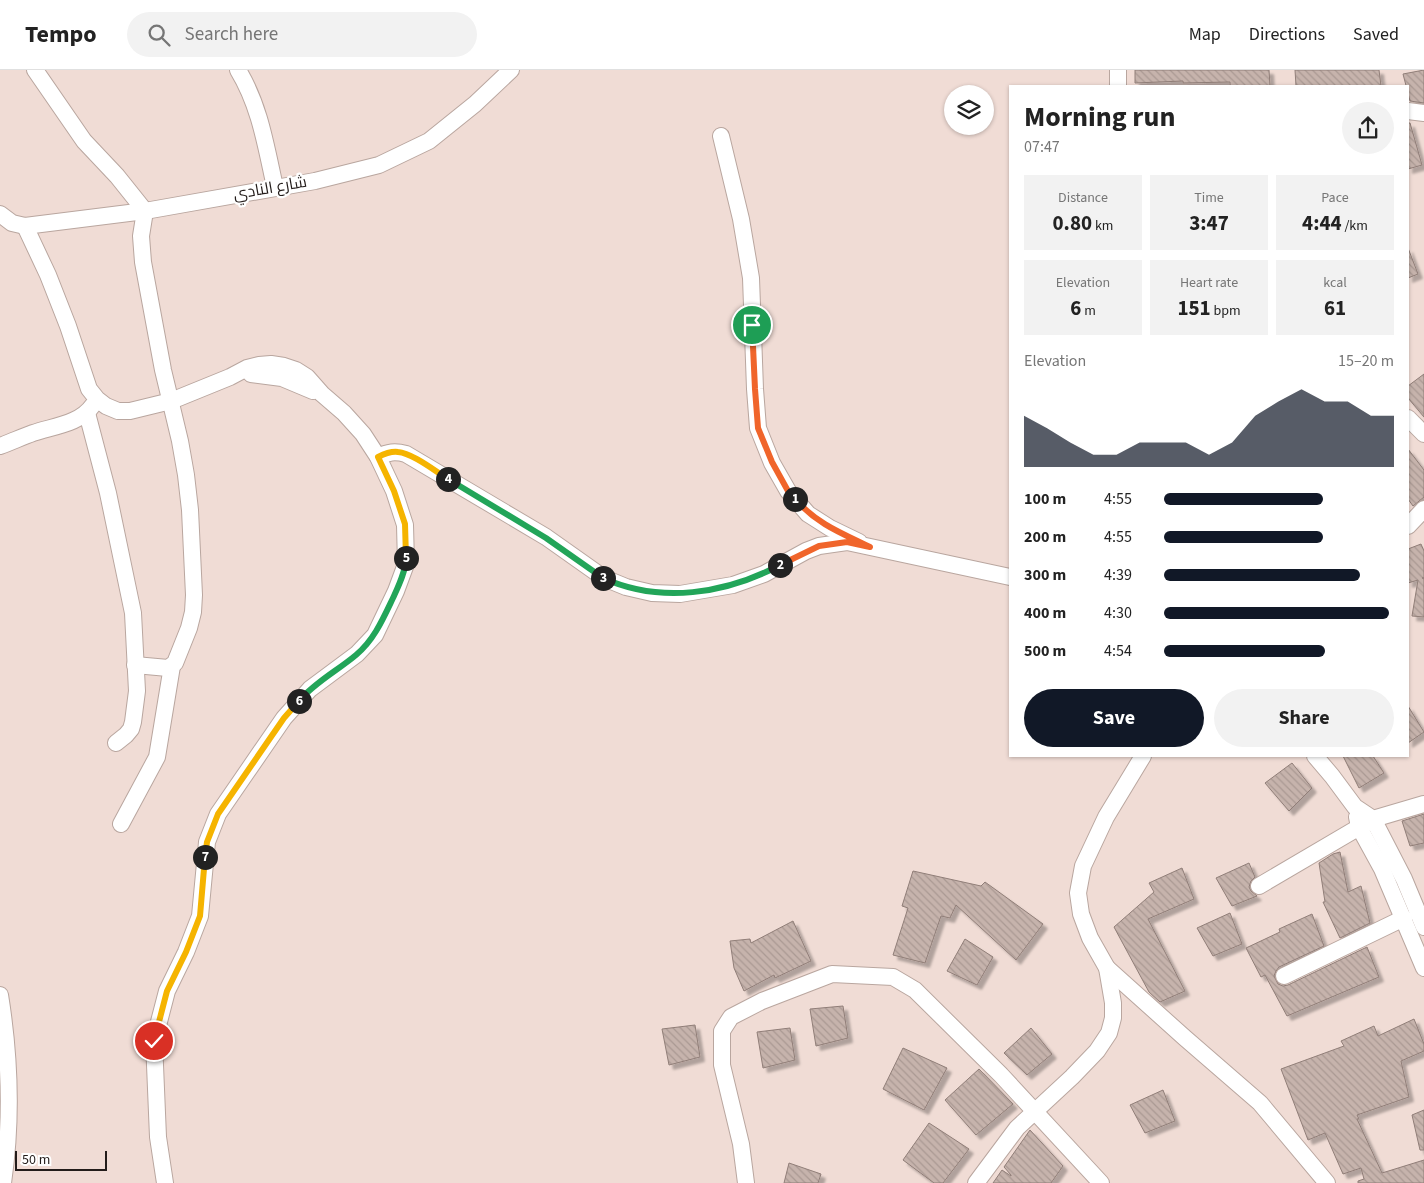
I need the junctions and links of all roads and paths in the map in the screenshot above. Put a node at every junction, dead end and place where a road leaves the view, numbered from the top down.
1 (35, 70) edge
2 (238, 70) edge
3 (511, 70) edge
4 (1118, 70) edge
5 (1118, 85) edge
6 (1409, 112) edge
7 (1424, 113) edge
8 (721, 136) dead end
9 (275, 187) junction
10 (145, 211) junction
11 (0, 214) edge
12 (25, 226) junction
13 (96, 399) junction
14 (171, 401) junction
15 (87, 413) junction
16 (1409, 419) edge
17 (1424, 434) edge
18 (0, 446) edge
19 (378, 457) junction
20 (1424, 509) edge
21 (1409, 525) edge
22 (870, 547) junction
23 (1009, 578) edge
24 (135, 665) junction
25 (172, 666) junction
26 (116, 743) dead end
27 (1142, 757) edge
28 (1316, 757) edge
29 (1424, 804) edge
30 (1366, 823) junction
31 (121, 824) dead end
32 (1259, 886) dead end
33 (1404, 918) junction
34 (1424, 927) edge
35 (1107, 968) junction
36 (1424, 968) edge
37 (1284, 976) dead end
38 (0, 995) edge
39 (1034, 1110) junction
40 (3, 1183) edge
41 (165, 1183) edge
42 (746, 1183) edge
43 (976, 1183) edge
44 (1101, 1183) edge
45 (1327, 1183) edge

1 - 10 street
2 - 9 street
3 - 9 street, شارع النادي
4 - 5 street
6 - 7 street
8 - 22 street
9 - 10 street, شارع النادي
10 - 12 street, شارع النادي
10 - 14 street
11 - 12 street
12 - 13 street
13 - 14 street
13 - 15 street
14 - 19 street
14 - 25 street
15 - 18 street
15 - 24 street
16 - 17 street
19 - 22 street
19 - 41 street
20 - 21 street
22 - 23 street
24 - 25 street
24 - 26 street
25 - 31 street
27 - 35 street
28 - 30 street
29 - 30 street
30 - 32 street
30 - 33 street
30 - 34 street
33 - 36 street
33 - 37 street
35 - 39 street
35 - 45 street
38 - 40 street
39 - 42 street
39 - 43 street
39 - 44 street

